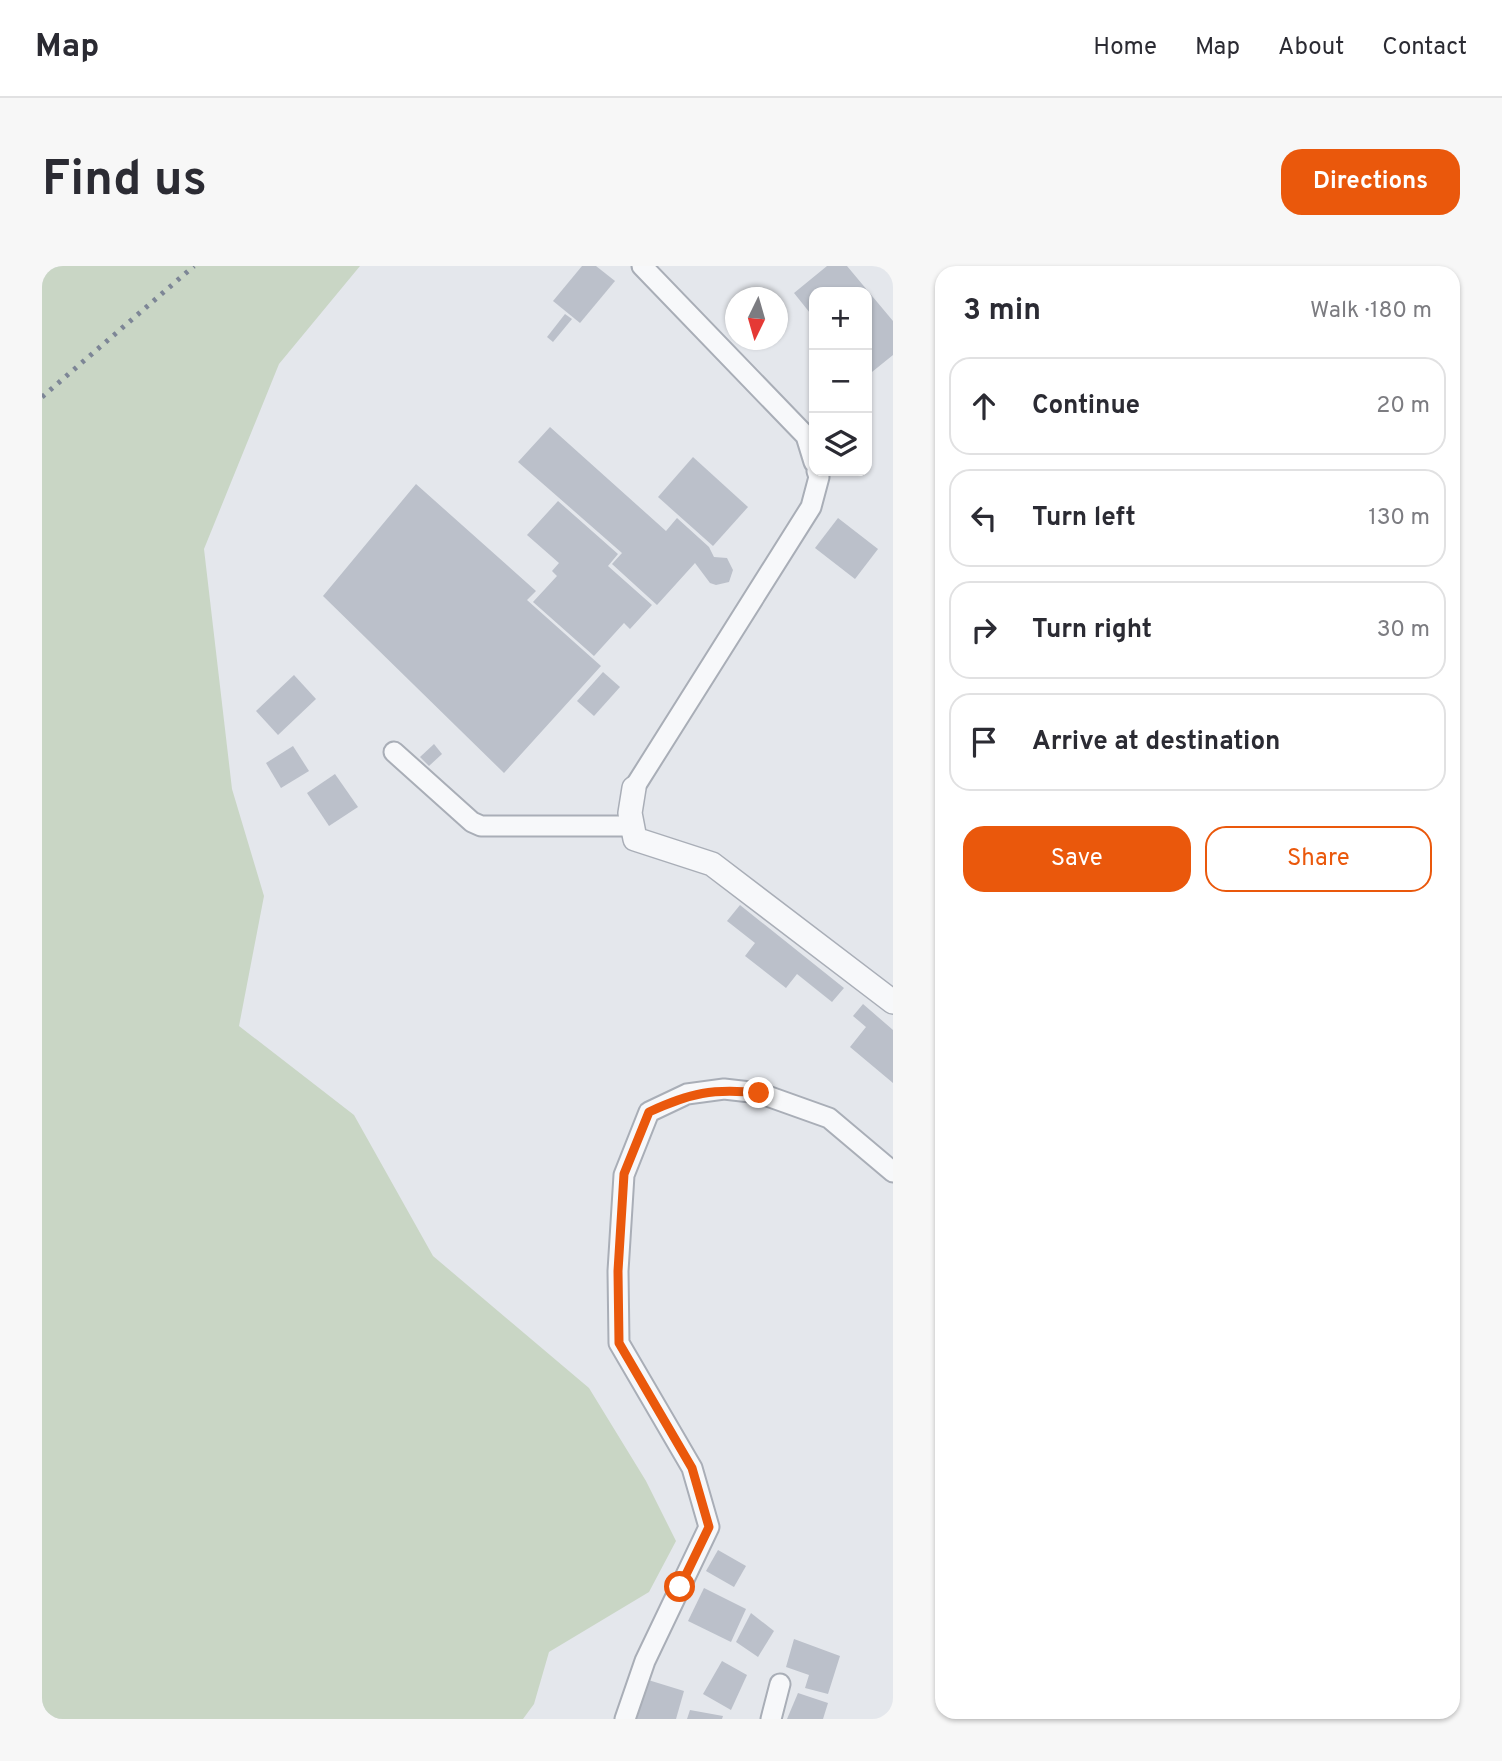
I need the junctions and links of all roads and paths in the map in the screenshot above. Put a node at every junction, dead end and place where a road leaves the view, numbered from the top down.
1 (642, 266) edge
2 (809, 446) edge
3 (819, 476) edge
4 (394, 752) dead end
5 (634, 788) joint
6 (633, 826) junction
7 (893, 1002) edge
8 (893, 1172) edge
9 (780, 1684) dead end
10 (625, 1719) edge
11 (771, 1719) edge

1 - 2 street
3 - 5 street
4 - 6 street
5 - 6 street
6 - 7 street
8 - 10 street
9 - 11 street

